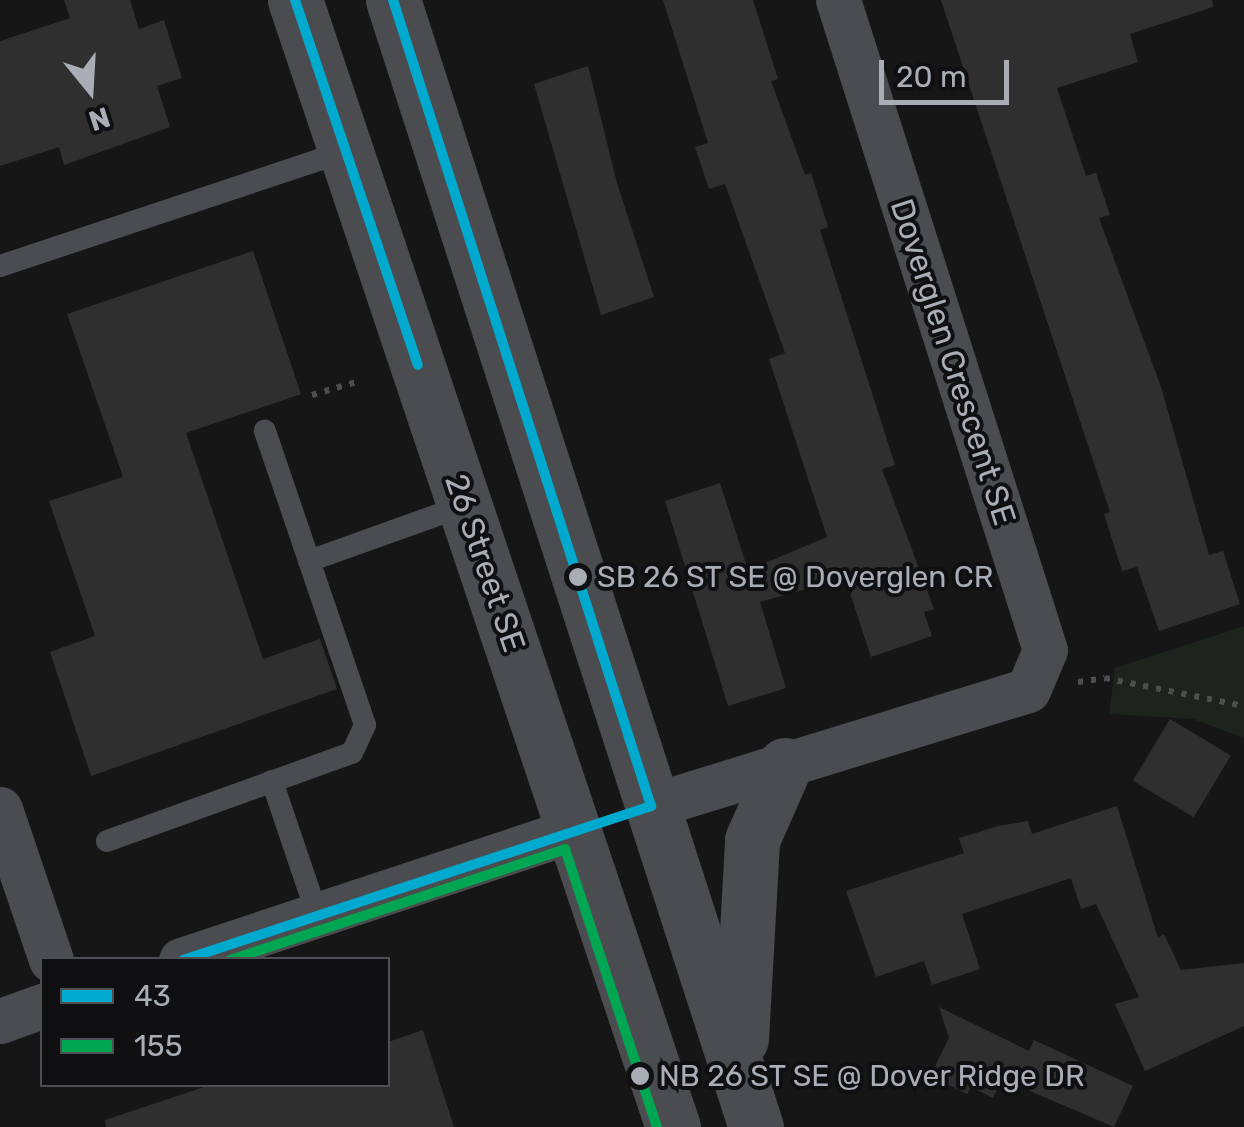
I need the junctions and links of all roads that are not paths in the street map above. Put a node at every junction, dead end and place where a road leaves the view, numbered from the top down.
1 (295, 0) edge
2 (393, 0) edge
3 (838, 0) edge
4 (346, 151) junction
5 (0, 266) edge
6 (265, 431) dead end
7 (465, 504) junction
8 (309, 560) junction
9 (786, 765) junction
10 (272, 781) junction
11 (651, 806) junction
12 (0, 809) edge
13 (574, 830) junction
14 (107, 841) dead end
15 (317, 914) junction
16 (49, 957) edge
17 (191, 957) edge
18 (40, 1007) edge
19 (0, 1021) edge
20 (748, 1102) edge
21 (673, 1127) edge

1 - 4 street, 26 Street SE
2 - 11 street
3 - 9 street, Doverglen Crescent SE
4 - 5 lane
4 - 7 street, 26 Street SE
6 - 8 lane
7 - 8 lane
7 - 13 street, 26 Street SE
8 - 10 lane
9 - 11 street
9 - 20 street
10 - 14 lane
10 - 15 lane
11 - 13 street
11 - 20 street
12 - 16 street
13 - 15 street
13 - 21 street, 26 Street SE
15 - 17 street
18 - 19 street

